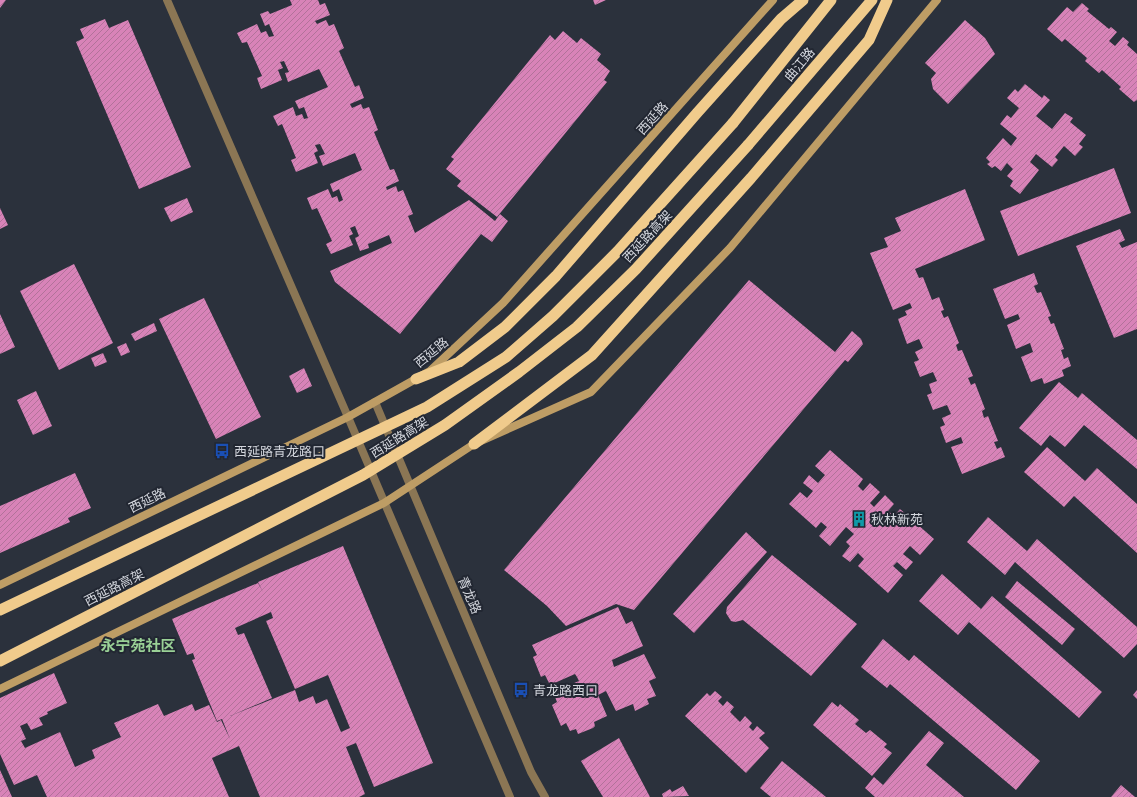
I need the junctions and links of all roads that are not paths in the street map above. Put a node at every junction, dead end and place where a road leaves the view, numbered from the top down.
1 (167, 0) edge
2 (773, 0) edge
3 (803, 0) edge
4 (831, 0) edge
5 (872, 0) edge
6 (887, 0) edge
7 (937, 0) edge
8 (733, 123) joint
9 (748, 145) joint
10 (416, 379) junction
11 (375, 402) junction
12 (348, 417) junction
13 (474, 444) junction
14 (411, 486) junction
15 (384, 504) junction
16 (0, 585) edge
17 (0, 610) edge
18 (0, 661) edge
19 (0, 689) edge
20 (510, 797) edge
21 (545, 797) edge

1 - 12 street
2 - 10 main road, 西延路
3 - 10 highway
4 - 8 highway, 曲江路
5 - 9 highway, 曲江路
6 - 13 highway
7 - 13 main road
8 - 17 highway, 西延路高架, bridge
9 - 18 highway, 西延路高架, bridge
10 - 11 main road, 西延路
11 - 12 main road, 西延路
11 - 14 street, 青龙路
12 - 15 street
12 - 16 main road, 西延路
13 - 14 main road
14 - 15 main road
14 - 21 street, 青龙路
15 - 19 main road
15 - 20 street

